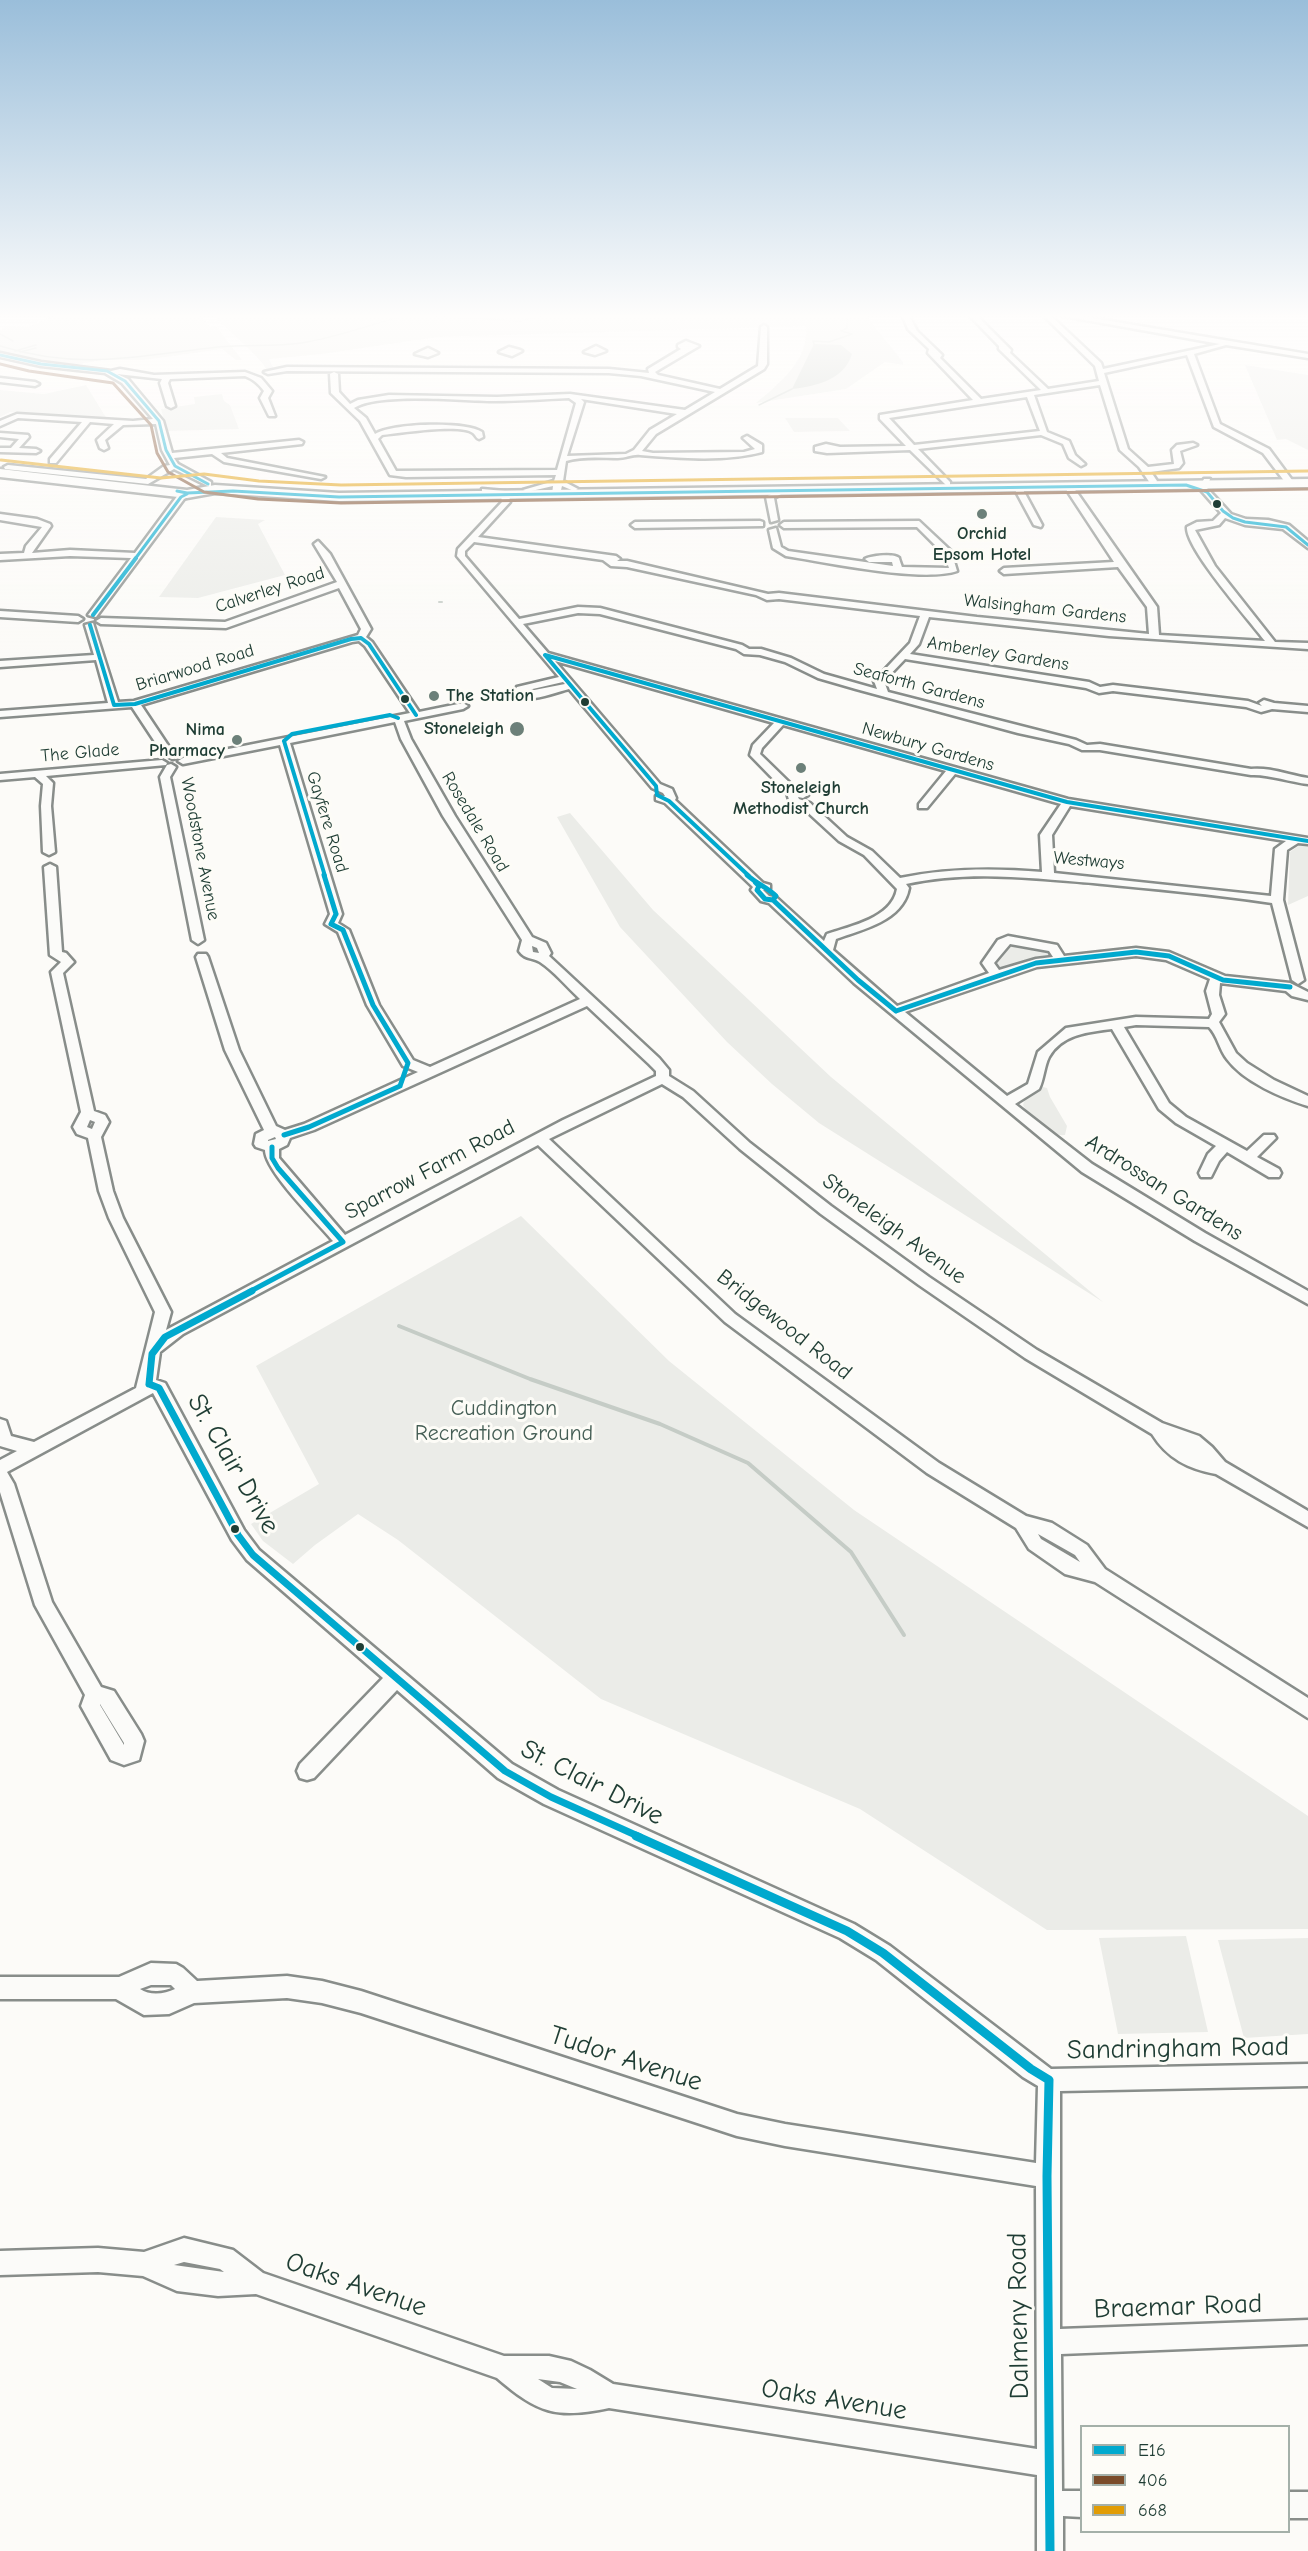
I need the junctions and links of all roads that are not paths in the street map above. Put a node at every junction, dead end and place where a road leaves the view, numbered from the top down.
1 (0, 435) edge
2 (75, 435) edge
3 (107, 435) edge
4 (163, 435) edge
5 (375, 435) edge
6 (570, 435) edge
7 (649, 435) edge
8 (740, 435) edge
9 (899, 435) edge
10 (1023, 435) edge
11 (1046, 435) edge
12 (1120, 435) edge
13 (1235, 435) edge
14 (299, 442) dead end
15 (1193, 445) dead end
16 (104, 448) dead end
17 (910, 448) junction
18 (840, 449) dead end
19 (0, 450) edge
20 (13, 450) junction
21 (36, 451) dead end
22 (215, 452) junction
23 (637, 452) junction
24 (564, 455) junction
25 (169, 456) junction
26 (53, 461) dead end
27 (1081, 464) dead end
28 (175, 466) junction
29 (3, 470) edge
30 (1145, 470) junction
31 (561, 472) junction
32 (321, 477) dead end
33 (1288, 480) junction
34 (1153, 481) junction
35 (1308, 481) edge
36 (946, 484) junction
37 (208, 486) junction
38 (1017, 486) junction
39 (1068, 486) junction
40 (186, 487) junction
41 (1211, 487) junction
42 (557, 488) junction
43 (756, 490) junction
44 (784, 490) junction
45 (485, 491) junction
46 (507, 495) junction
47 (1225, 513) junction
48 (0, 517) edge
49 (766, 521) junction
50 (1218, 522) junction
51 (1245, 522) junction
52 (635, 525) dead end
53 (784, 525) junction
54 (1038, 525) dead end
55 (773, 530) junction
56 (472, 539) junction
57 (318, 544) dead end
58 (1308, 545) edge
59 (137, 556) junction
60 (0, 557) edge
61 (27, 557) junction
62 (1120, 564) junction
63 (1005, 571) dead end
64 (341, 584) junction
65 (0, 614) edge
66 (926, 614) junction
67 (95, 620) junction
68 (517, 622) junction
69 (1154, 636) junction
70 (360, 638) junction
71 (1273, 645) junction
72 (1308, 646) edge
73 (545, 655) junction
74 (903, 656) junction
75 (99, 657) junction
76 (0, 664) edge
77 (879, 681) junction
78 (860, 687) junction
79 (884, 693) junction
80 (135, 704) junction
81 (114, 705) junction
82 (463, 706) dead end
83 (1308, 709) edge
84 (0, 714) edge
85 (417, 715) junction
86 (398, 718) junction
87 (780, 722) junction
88 (284, 741) junction
89 (172, 762) junction
90 (65, 771) junction
91 (952, 771) junction
92 (36, 773) junction
93 (0, 777) edge
94 (1308, 782) edge
95 (48, 783) junction
96 (1067, 802) junction
97 (923, 806) dead end
98 (1268, 835) junction
99 (1302, 840) edge
100 (1281, 849) junction
101 (1048, 876) junction
102 (899, 882) junction
103 (1277, 900) junction
104 (809, 934) junction
105 (831, 936) junction
106 (827, 951) junction
107 (1061, 960) junction
108 (996, 975) junction
109 (1218, 978) junction
110 (1298, 983) edge
111 (1308, 996) edge
112 (588, 1000) junction
113 (896, 1011) junction
114 (1212, 1023) junction
115 (1116, 1025) junction
116 (627, 1036) joint
117 (408, 1064) junction
118 (431, 1072) junction
119 (663, 1078) junction
120 (400, 1086) junction
121 (1308, 1101) edge
122 (1006, 1102) junction
123 (277, 1133) junction
124 (539, 1138) junction
125 (1269, 1138) dead end
126 (1225, 1146) junction
127 (1248, 1158) junction
128 (1206, 1173) dead end
129 (1274, 1173) dead end
130 (343, 1242) junction
131 (1307, 1296) edge
132 (163, 1312) junction
133 (194, 1321) junction
134 (154, 1346) junction
135 (149, 1384) junction
136 (3, 1434) edge
137 (35, 1449) junction
138 (0, 1457) edge
139 (0, 1468) edge
140 (0, 1476) edge
141 (1308, 1520) edge
142 (397, 1677) junction
143 (95, 1694) dead end
144 (1308, 1708) edge
145 (307, 1771) dead end
146 (0, 1988) edge
147 (119, 1988) junction
148 (193, 1992) junction
149 (1308, 2074) edge
150 (1049, 2080) junction
151 (1047, 2176) junction
152 (0, 2263) edge
153 (1308, 2332) edge
154 (1050, 2343) junction
155 (504, 2368) junction
156 (609, 2396) junction
157 (1050, 2464) junction
158 (1050, 2503) junction
159 (1080, 2504) edge
160 (1290, 2505) edge
161 (1308, 2505) edge
162 (1050, 2551) edge

1 - 20 street
2 - 26 street
3 - 16 street
4 - 25 street
5 - 31 street
6 - 24 street
7 - 23 street
8 - 23 street
9 - 17 street
10 - 17 street
11 - 27 street
12 - 30 street
13 - 33 street
14 - 22 street
15 - 30 street
17 - 18 street
17 - 36 street
19 - 20 street
20 - 21 street
22 - 25 street
22 - 32 street
23 - 24 street
24 - 31 street
25 - 28 street
28 - 29 street
28 - 40 street
29 - 40 highway
30 - 34 street
31 - 42 street
33 - 35 highway
33 - 41 highway
34 - 36 highway
34 - 41 highway
35 - 41 highway
36 - 42 highway
37 - 40 highway
37 - 40 street
37 - 45 highway
37 - 46 highway
38 - 39 highway
38 - 44 highway
38 - 54 street
39 - 41 highway
39 - 62 street
40 - 59 street
41 - 47 street
42 - 43 highway
42 - 45 highway
42 - 46 highway
43 - 44 highway
43 - 49 street
44 - 49 street
45 - 46 street
46 - 56 street
47 - 50 street
47 - 51 street
48 - 61 street
49 - 52 street
49 - 53 street
49 - 55 street
50 - 51 street
50 - 71 street
51 - 58 street
53 - 55 street
53 - 55 street
56 - 66 street, Walsingham Gardens
56 - 68 street
57 - 64 street
59 - 61 street
59 - 67 street
60 - 61 street
62 - 63 street
62 - 69 street
64 - 67 street, Calverley Road
64 - 70 street
65 - 67 street, Calverley Road
66 - 69 street, Walsingham Gardens
66 - 74 street
67 - 75 street
68 - 73 street
68 - 78 street, Seaforth Gardens
69 - 71 street, Walsingham Gardens
70 - 80 street, Briarwood Road
70 - 85 street
71 - 72 street, Walsingham Gardens
73 - 87 street, Newbury Gardens
73 - 104 street, Ardrossan Gardens
74 - 77 street
74 - 83 street, Amberley Gardens
75 - 76 street
75 - 81 street
77 - 78 street
77 - 79 street
78 - 79 street, Seaforth Gardens
79 - 94 street, Seaforth Gardens
80 - 81 street, Briarwood Road
80 - 89 street
81 - 84 street, Briarwood Road
82 - 85 street, The Glade
85 - 86 street, The Glade
86 - 88 street, The Glade
86 - 112 street, Rosedale Road
87 - 91 street, Newbury Gardens
87 - 102 street
88 - 89 street, The Glade
88 - 117 street, Gayfere Road
89 - 90 street, The Glade
89 - 123 street, Woodstone Avenue
90 - 92 street, The Glade
90 - 95 street
91 - 96 street, Newbury Gardens
91 - 97 street
92 - 93 street, The Glade
92 - 95 street
95 - 132 street
96 - 98 street, Newbury Gardens
96 - 101 street
98 - 99 street, Newbury Gardens
98 - 100 street
99 - 100 street
100 - 103 street
101 - 102 street, Westways
101 - 103 street, Westways
102 - 105 street
103 - 110 street
104 - 105 street
104 - 106 street, Ardrossan Gardens
105 - 106 street
106 - 113 street, Ardrossan Gardens
107 - 108 street
107 - 108 street
107 - 109 street
108 - 113 street
109 - 110 street
109 - 114 street
110 - 111 street
112 - 116 street, Rosedale Road
112 - 118 street
113 - 122 street, Ardrossan Gardens
114 - 115 street
114 - 121 street
115 - 122 street
115 - 126 street
116 - 119 street, Stoneleigh Avenue
117 - 118 street
117 - 120 street
118 - 120 street
119 - 124 street, Sparrow Farm Road
119 - 141 street, Stoneleigh Avenue
120 - 123 street
122 - 131 street, Ardrossan Gardens
123 - 130 street
124 - 130 street, Sparrow Farm Road
124 - 144 street, Bridgewood Road
125 - 127 street
126 - 127 street
126 - 128 street
127 - 129 street
130 - 133 street, Sparrow Farm Road
132 - 133 street
132 - 134 street
133 - 134 street, Sparrow Farm Road
134 - 135 street
135 - 137 street
135 - 142 street, St. Clair Drive
136 - 137 street
136 - 138 street
137 - 139 street
140 - 143 street
142 - 145 street
142 - 150 street, St. Clair Drive
146 - 147 street
147 - 148 street, Tudor Avenue
147 - 148 street
148 - 151 street, Tudor Avenue
149 - 150 street, Sandringham Road
150 - 151 street, Dalmeny Road
151 - 154 street, Dalmeny Road
152 - 155 street, Oaks Avenue
153 - 154 street, Braemar Road
154 - 157 street, Dalmeny Road
155 - 156 street, Oaks Avenue
155 - 156 street, Oaks Avenue
156 - 157 street, Oaks Avenue
157 - 158 street, Dalmeny Road
158 - 159 street
158 - 162 street, Dalmeny Road
160 - 161 street

